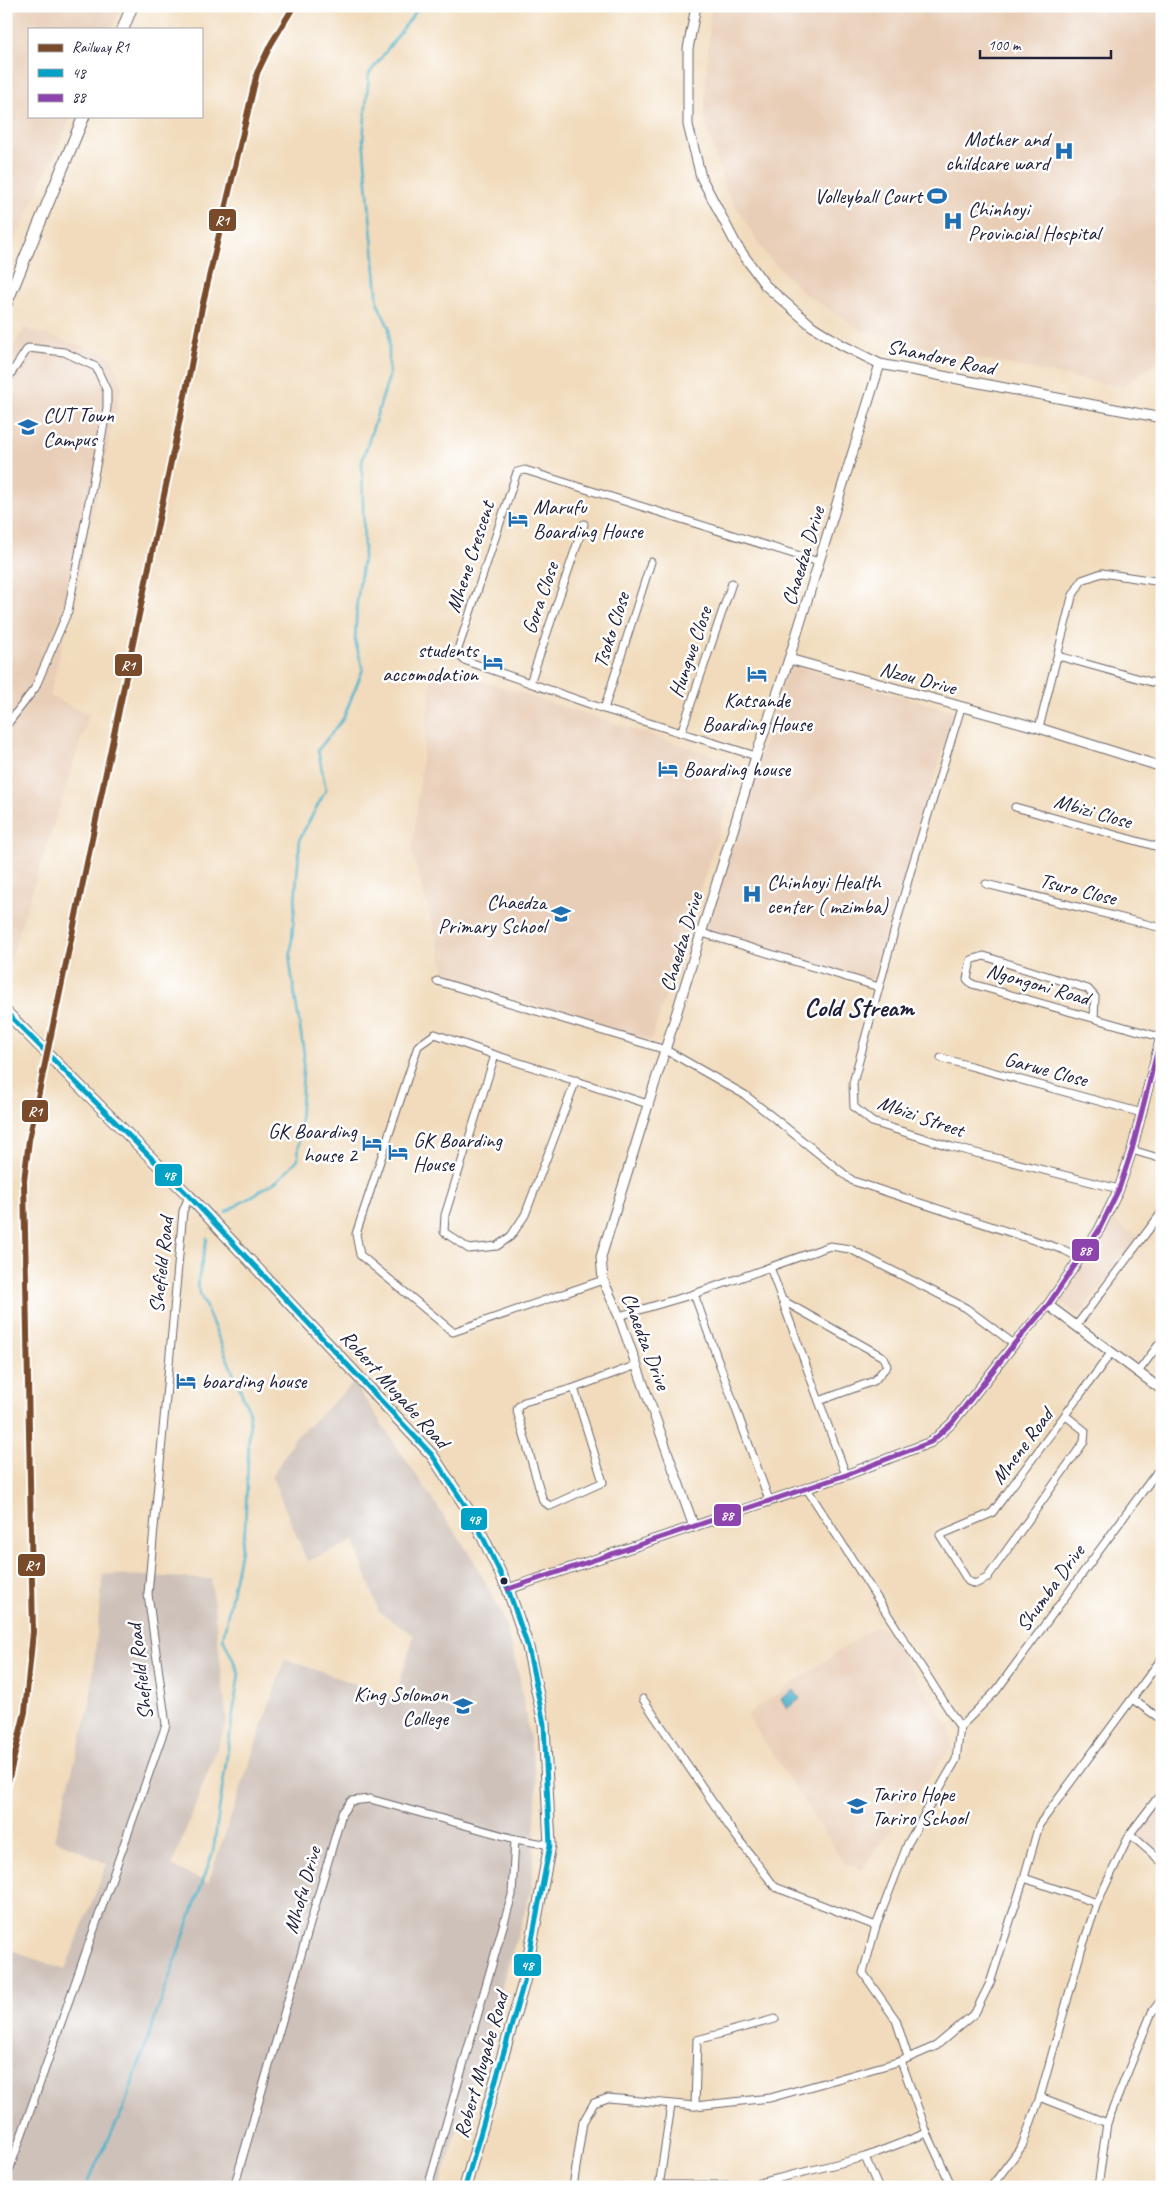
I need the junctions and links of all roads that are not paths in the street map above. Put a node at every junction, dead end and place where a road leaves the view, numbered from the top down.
1 (132, 6) edge
2 (696, 6) edge
3 (122, 28) edge
4 (83, 118) edge
5 (6, 304) edge
6 (880, 364) junction
7 (6, 381) edge
8 (1162, 418) edge
9 (584, 524) dead end
10 (651, 562) dead end
11 (819, 562) junction
12 (1162, 582) edge
13 (732, 583) dead end
14 (1058, 656) junction
15 (789, 659) junction
16 (530, 683) junction
17 (1162, 685) edge
18 (961, 708) junction
19 (604, 709) junction
20 (6, 726) edge
21 (1039, 728) junction
22 (681, 733) junction
23 (756, 756) junction
24 (1162, 767) edge
25 (1015, 807) dead end
26 (1162, 848) edge
27 (986, 884) dead end
28 (1162, 928) edge
29 (702, 933) junction
30 (437, 981) dead end
31 (880, 987) junction
32 (6, 1012) edge
33 (1094, 1018) junction
34 (1161, 1035) edge
35 (666, 1050) junction
36 (495, 1056) junction
37 (940, 1058) dead end
38 (576, 1080) junction
39 (648, 1104) junction
40 (1142, 1113) junction
41 (1132, 1150) junction
42 (1162, 1159) edge
43 (1119, 1189) junction
44 (189, 1196) junction
45 (1162, 1212) edge
46 (1080, 1258) junction
47 (770, 1267) junction
48 (603, 1280) junction
49 (694, 1294) junction
50 (782, 1300) junction
51 (1048, 1305) junction
52 (620, 1316) junction
53 (1076, 1326) junction
54 (1162, 1340) edge
55 (1014, 1344) junction
56 (1111, 1352) junction
57 (637, 1365) junction
58 (1138, 1372) junction
59 (574, 1388) junction
60 (1162, 1390) edge
61 (819, 1401) junction
62 (1066, 1416) junction
63 (1162, 1465) edge
64 (846, 1475) junction
65 (807, 1489) junction
66 (769, 1500) junction
67 (694, 1527) junction
68 (508, 1589) junction
69 (1162, 1658) edge
70 (643, 1699) dead end
71 (1132, 1699) junction
72 (1162, 1720) edge
73 (960, 1727) junction
74 (1162, 1792) edge
75 (1130, 1834) junction
76 (516, 1839) junction
77 (550, 1844) junction
78 (1162, 1862) edge
79 (1024, 1878) junction
80 (1097, 1903) junction
81 (876, 1926) junction
82 (1162, 1999) edge
83 (774, 2018) dead end
84 (908, 2057) junction
85 (901, 2060) junction
86 (1040, 2097) junction
87 (671, 2104) junction
88 (695, 2106) junction
89 (1107, 2124) junction
90 (927, 2133) junction
91 (865, 2157) junction
92 (6, 2180) edge
93 (659, 2186) edge
94 (234, 2187) edge
95 (428, 2187) edge
96 (465, 2187) edge
97 (573, 2187) edge
98 (878, 2187) edge
99 (952, 2187) edge
100 (991, 2187) edge
101 (1098, 2187) edge

1 - 3 main road
2 - 6 street, Shandore Road
4 - 5 main road
6 - 8 street, Shandore Road
6 - 11 street, Chaedza Drive
7 - 20 street
9 - 16 street, Gora Close
10 - 19 street, Tsoko Close
11 - 15 street, Chaedza Drive
11 - 16 street, Mhene Crescent
12 - 14 street
13 - 22 street, Hungwe Close
14 - 17 street
14 - 21 street
15 - 18 street, Nzou Drive
15 - 23 street, Chaedza Drive
16 - 19 street, Mhene Crescent
18 - 21 street, Nzou Drive
18 - 31 street, Mbizi Street
19 - 22 street, Mhene Crescent
21 - 24 street, Nzou Drive
22 - 23 street, Mhene Crescent
23 - 29 street, Chaedza Drive
25 - 26 street, Mbizi Close
27 - 28 street, Tsuro Close
29 - 31 street
29 - 35 street, Chaedza Drive
30 - 35 street
31 - 43 street, Mbizi Street
32 - 44 main road, Robert Mugabe Road
33 - 33 street, Ngongoni Road
33 - 34 street, Ngongoni Road
34 - 40 street
35 - 39 street, Chaedza Drive
35 - 46 street
36 - 38 street
36 - 38 street
36 - 48 street
37 - 40 street, Garwe Close
38 - 39 street
39 - 48 street, Chaedza Drive
40 - 41 street
41 - 42 street
41 - 43 street
43 - 46 street
44 - 68 main road, Robert Mugabe Road
44 - 92 street, Shefield Road
45 - 53 street
46 - 51 street
47 - 49 street
47 - 50 street
47 - 55 street
48 - 52 street, Chaedza Drive
49 - 52 street
49 - 66 street
50 - 61 street
50 - 61 street
51 - 53 street
51 - 55 street
52 - 57 street, Chaedza Drive
53 - 56 street
54 - 58 street
55 - 64 street
56 - 58 street
56 - 62 street, Mnene Road
57 - 59 street
57 - 67 street, Chaedza Drive
58 - 60 street
59 - 59 street
61 - 64 street
62 - 62 street, Mnene Road
63 - 73 street, Shumba Drive
64 - 65 street
65 - 66 street
65 - 73 street
66 - 67 street
67 - 68 street
68 - 77 main road, Robert Mugabe Road
69 - 71 street
70 - 81 street
71 - 72 street
71 - 79 street
73 - 81 street
74 - 75 street
75 - 78 street
75 - 80 street
76 - 77 street, Mhofu Drive
76 - 94 street, Mhofu Drive
76 - 95 street
77 - 96 main road, Robert Mugabe Road
79 - 80 street
79 - 84 street
80 - 86 street
81 - 84 street
82 - 89 street
83 - 88 street
84 - 85 street
85 - 88 street
85 - 90 street
86 - 89 street
86 - 100 street
87 - 88 street
87 - 93 street
87 - 97 street
89 - 101 street
90 - 91 street
90 - 99 street
91 - 93 street
91 - 98 street

